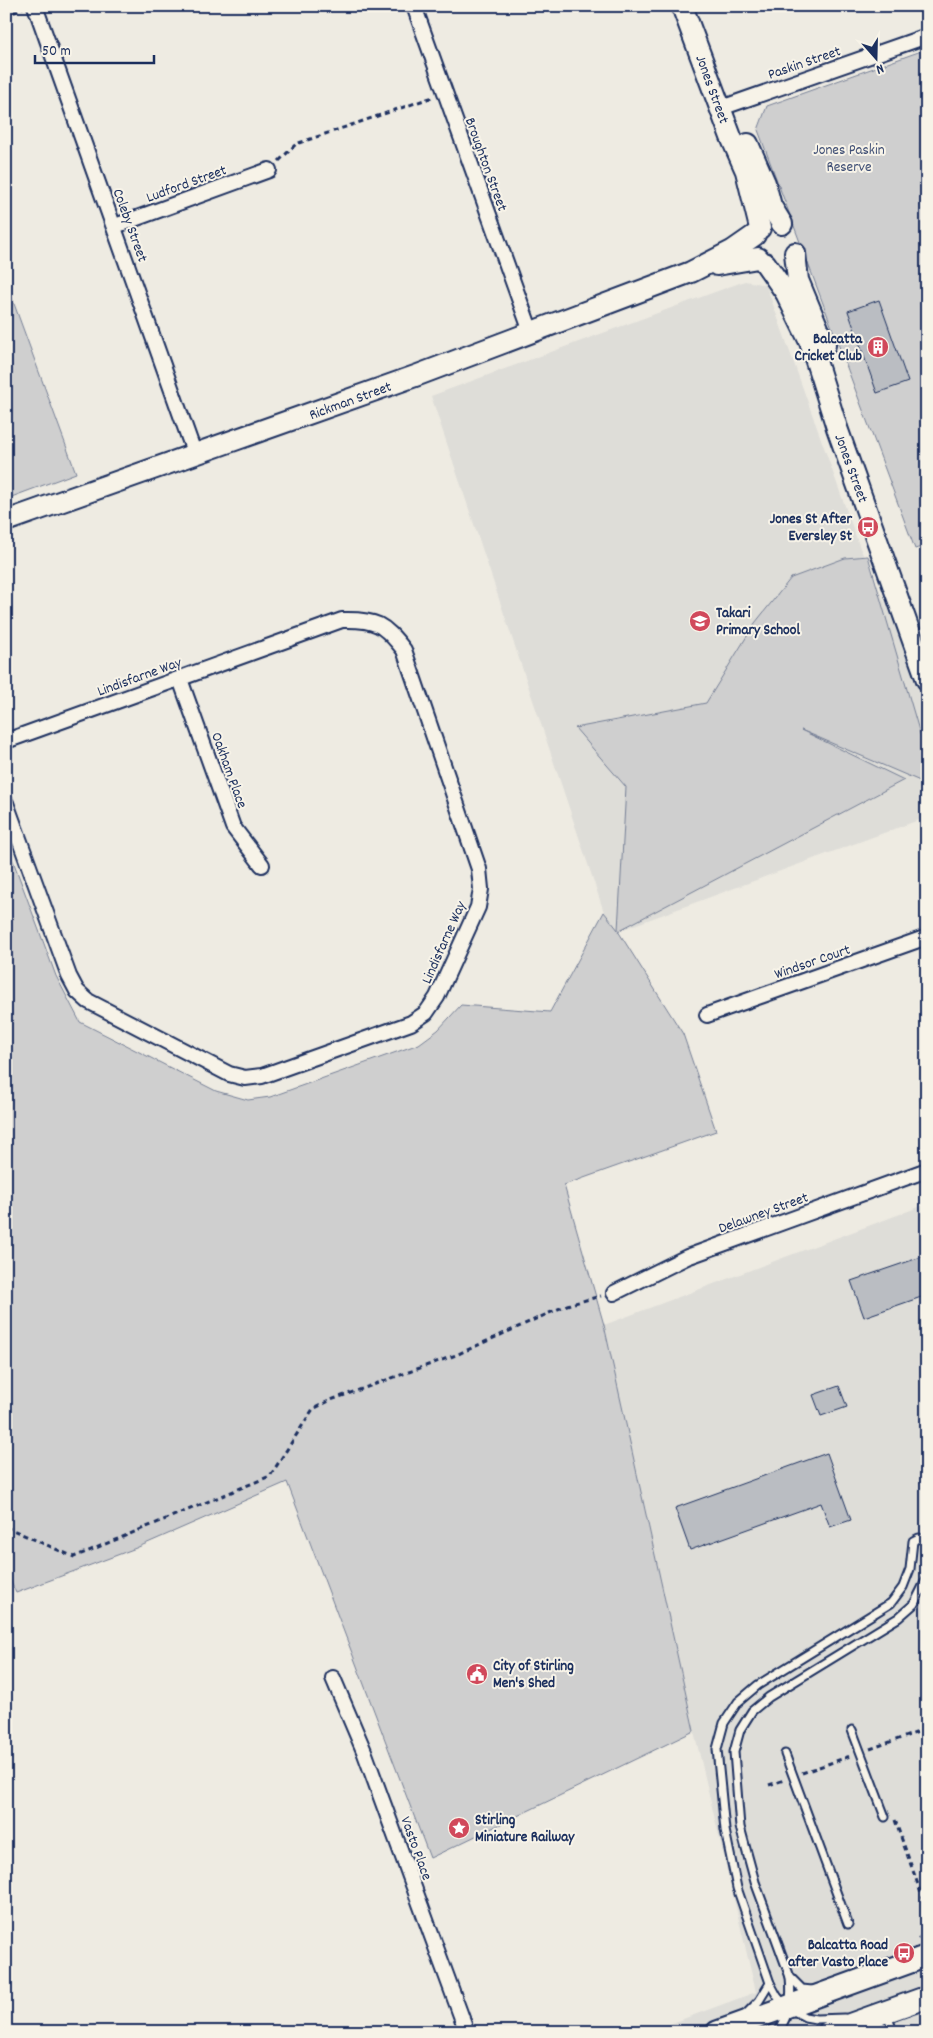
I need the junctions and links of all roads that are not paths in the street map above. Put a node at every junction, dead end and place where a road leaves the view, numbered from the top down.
1 (35, 6) edge
2 (414, 6) edge
3 (682, 6) edge
4 (697, 6) edge
5 (927, 36) edge
6 (727, 106) junction
7 (269, 170) road end
8 (782, 224) junction
9 (115, 226) junction
10 (758, 232) junction
11 (795, 253) junction
12 (762, 260) junction
13 (691, 272) junction
14 (531, 332) junction
15 (195, 455) junction
16 (6, 521) edge
17 (927, 642) edge
18 (180, 679) junction
19 (927, 680) edge
20 (6, 741) edge
21 (6, 803) edge
22 (262, 865) dead end
23 (927, 937) edge
24 (707, 1015) dead end
25 (927, 1170) edge
26 (614, 1293) road end
27 (927, 1541) edge
28 (927, 1578) edge
29 (334, 1678) dead end
30 (852, 1730) dead end
31 (785, 1754) dead end
32 (885, 1817) dead end
33 (848, 1924) dead end
34 (927, 1956) edge
35 (790, 1977) junction
36 (770, 1983) junction
37 (824, 1993) junction
38 (927, 1997) edge
39 (788, 2007) junction
40 (882, 2013) junction
41 (726, 2028) edge
42 (467, 2032) edge
43 (778, 2032) edge
44 (829, 2032) edge
45 (893, 2032) edge

1 - 9 street, Coleby Street
2 - 14 street, Broughton Street
3 - 6 street, Jones Street
4 - 6 street, Jones Street
5 - 6 street, Paskin Street
6 - 8 street, Jones Street
6 - 10 street, Jones Street
7 - 9 street, Ludford Street
8 - 10 street
8 - 11 street
9 - 15 street, Coleby Street
10 - 12 street
10 - 13 street, Rickman Street
11 - 12 street
11 - 17 street, Jones Street
12 - 13 street, Rickman Street
12 - 19 street, Jones Street
13 - 14 street, Rickman Street
14 - 15 street, Rickman Street
15 - 16 street, Rickman Street
18 - 20 street, Lindisfarne Way
18 - 21 street, Lindisfarne Way
18 - 22 street, Oakham Place
23 - 24 street, Windsor Court
25 - 26 street, Delawney Street
27 - 36 lane
28 - 35 lane
29 - 42 street, Vasto Place
30 - 32 lane
31 - 33 lane
34 - 37 main road
35 - 37 lane
35 - 39 lane
36 - 39 lane
36 - 41 lane
37 - 39 main road
38 - 40 main road
39 - 40 lane
39 - 41 main road
39 - 43 lane
40 - 44 main road
40 - 45 lane

